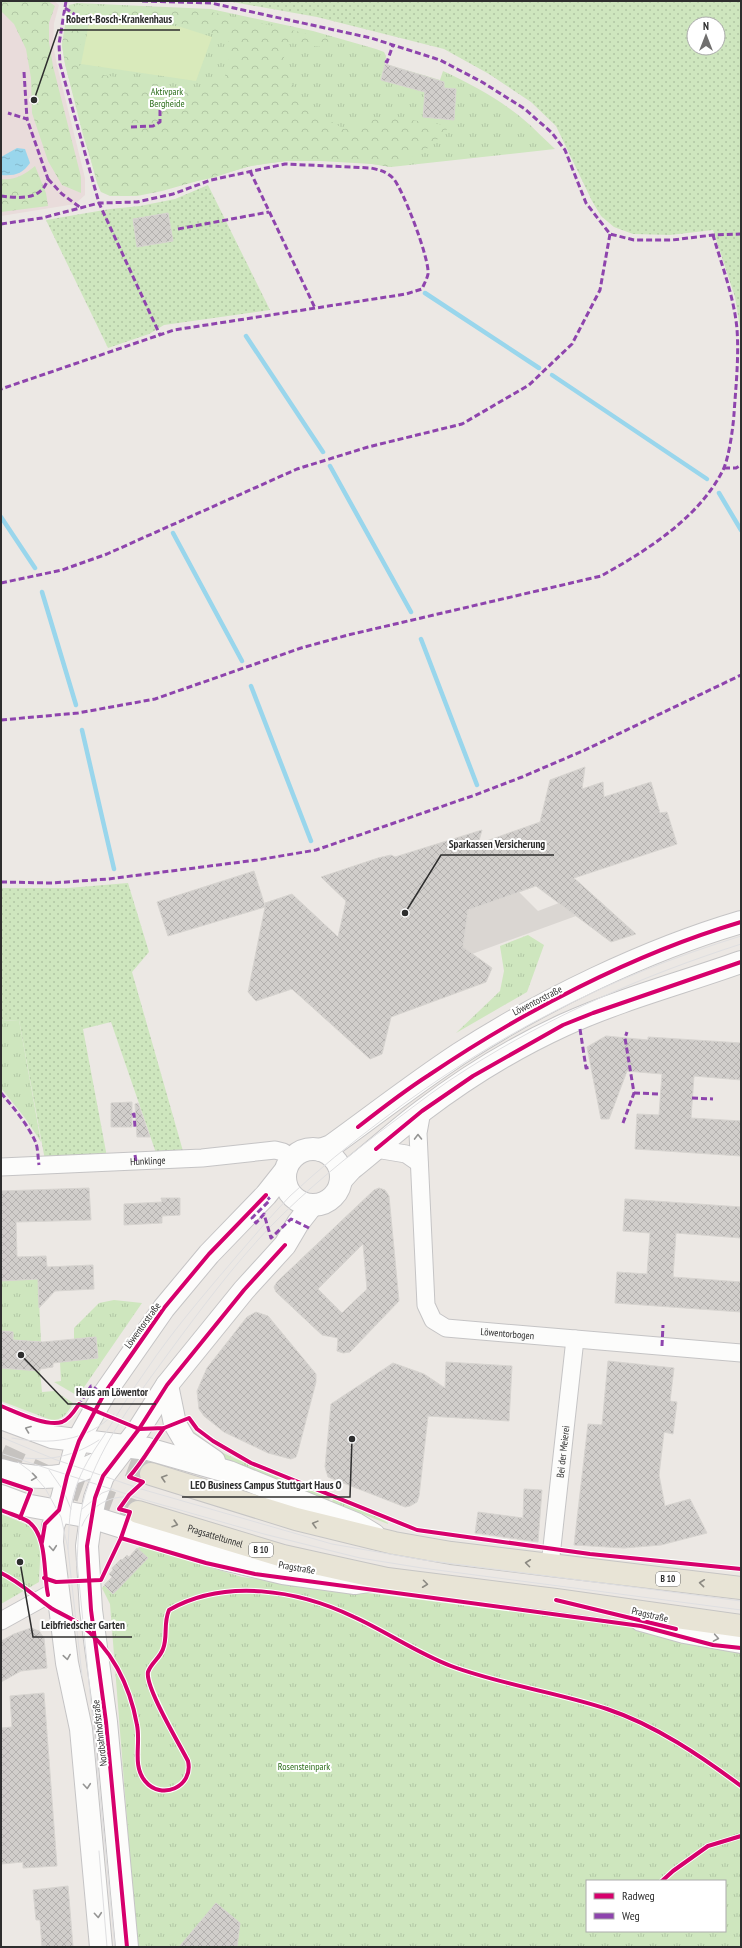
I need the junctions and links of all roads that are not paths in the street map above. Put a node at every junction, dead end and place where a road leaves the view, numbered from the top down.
1 (741, 922) edge
2 (741, 962) edge
3 (422, 1111) junction
4 (376, 1149) junction
5 (320, 1150) junction
6 (419, 1163) junction
7 (289, 1165) junction
8 (1, 1167) edge
9 (341, 1180) junction
10 (312, 1205) junction
11 (575, 1339) junction
12 (741, 1353) edge
13 (167, 1385) junction
14 (1, 1418) edge
15 (52, 1437) junction
16 (79, 1441) junction
17 (126, 1446) junction
18 (1, 1470) edge
19 (71, 1471) junction
20 (229, 1472) junction
21 (151, 1474) tunnel mouth
22 (1, 1496) edge
23 (59, 1510) junction
24 (138, 1512) tunnel mouth
25 (91, 1517) junction
26 (394, 1543) junction
27 (550, 1565) junction
28 (387, 1579) junction
29 (741, 1588) edge
30 (58, 1594) junction
31 (556, 1600) junction
32 (1, 1621) edge
33 (741, 1626) edge
34 (741, 1642) edge
35 (101, 1947) edge
36 (127, 1947) edge

1 - 5 main road, Löwentorstraße
2 - 3 main road
3 - 4 main road
6 -> 3 street, Löwentorbogen
4 - 6 street
4 - 9 main road
5 - 7 main road, Löwentorstraße
5 - 9 main road
6 - 11 street, Löwentorbogen
7 - 8 street, Hunklinge
7 - 10 main road
7 - 16 main road, Löwentorstraße
9 - 10 main road
10 - 13 main road
11 - 12 street, Löwentorbogen
11 - 27 street, Bei der Meierei
13 - 17 main road
13 - 20 main road
15 -> 14 main road
15 - 16 main road
15 - 19 main road
16 - 17 main road
16 - 19 main road, Löwentorstraße
17 - 19 main road
17 - 20 main road
17 - 25 main road, Nordbahnhofstraße
18 -> 19 main road
19 - 23 main road, Nordbahnhofstraße
19 - 25 main road
20 - 26 main road
26 -> 21 main road, B 10
22 - 23 main road, Pragstraße
23 - 25 main road, Pragstraße
23 -> 30 main road, Nordbahnhofstraße
24 -> 28 main road, Pragsatteltunnel / B 10
25 - 28 main road, Pragstraße
25 - 36 main road, Nordbahnhofstraße
27 -> 26 main road, B 10
29 -> 27 main road, B 10
28 -> 31 main road, Pragstraße / B 10
30 - 32 street
30 -> 35 main road, Nordbahnhofstraße
31 - 33 main road, B 10
31 -> 34 main road, Pragstraße

